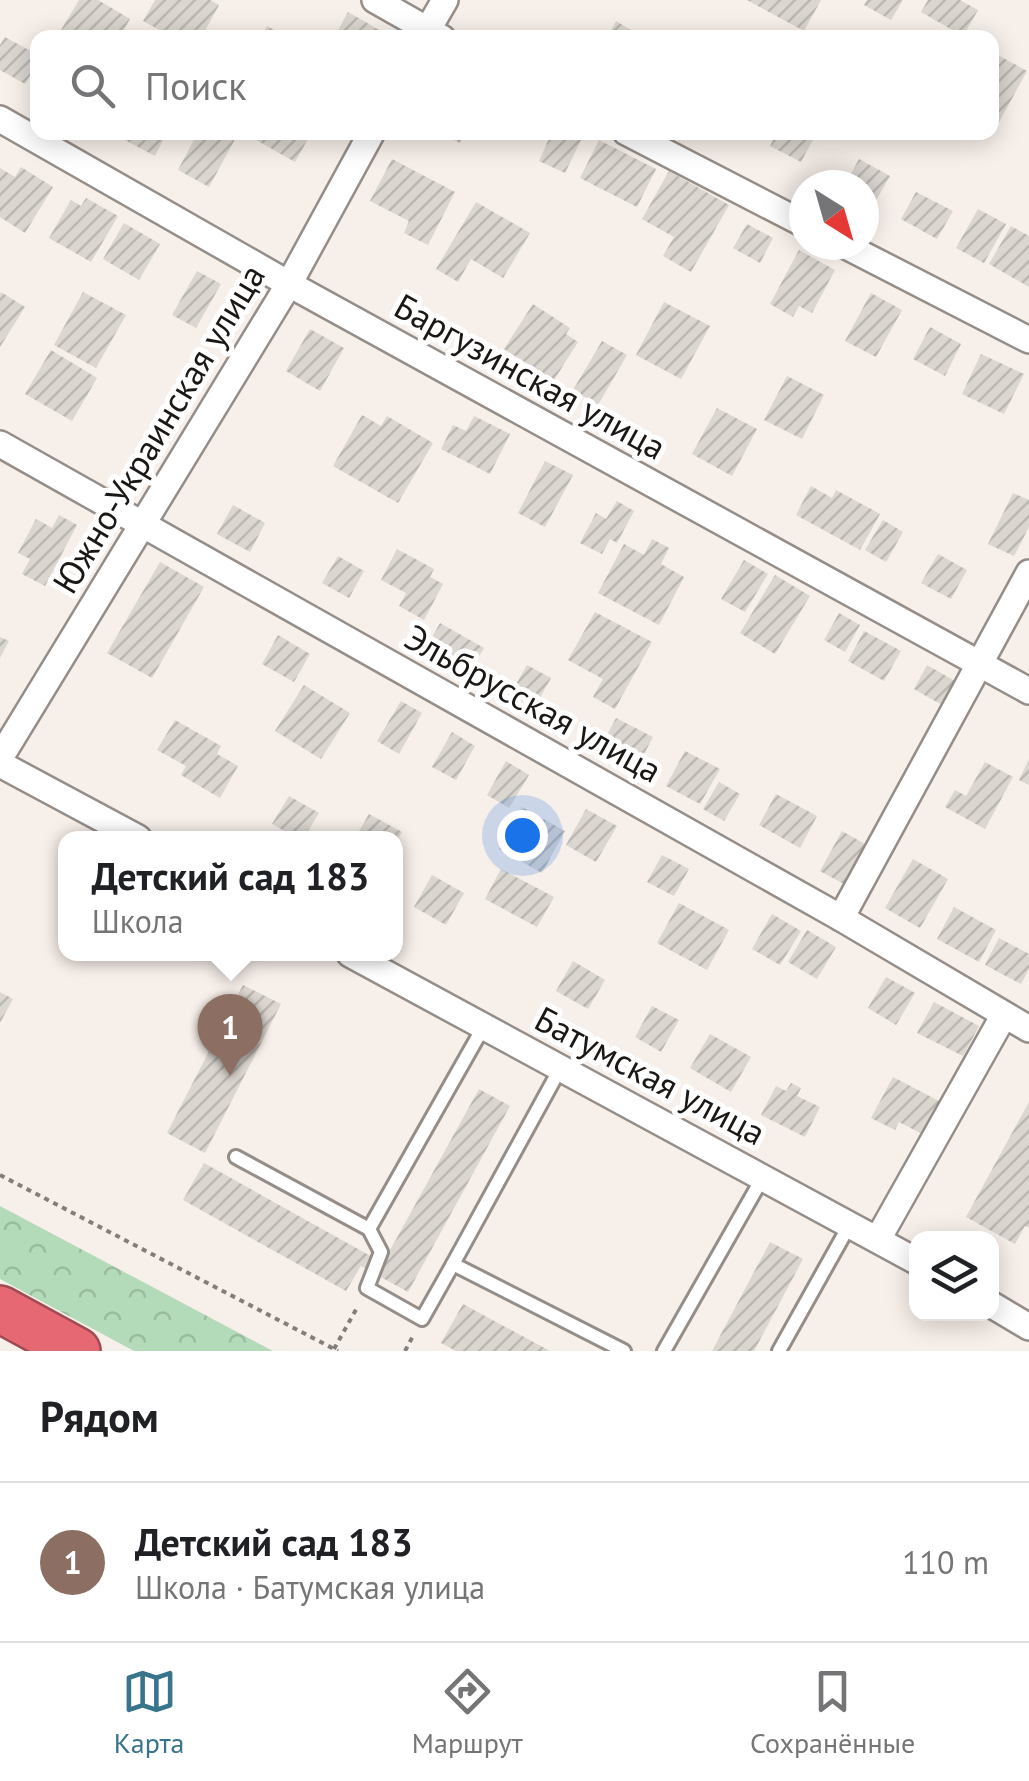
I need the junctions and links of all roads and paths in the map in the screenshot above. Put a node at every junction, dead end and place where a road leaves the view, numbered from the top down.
1 (376, 0) edge
2 (445, 0) edge
3 (423, 30) edge
4 (433, 30) edge
5 (0, 119) edge
6 (30, 136) edge
7 (37, 140) edge
8 (368, 140) edge
9 (641, 140) edge
10 (789, 216) edge
11 (873, 260) edge
12 (289, 284) junction
13 (1029, 340) edge
14 (0, 444) edge
15 (143, 524) junction
16 (1029, 573) edge
17 (979, 665) junction
18 (1029, 691) edge
19 (0, 761) edge
20 (125, 831) edge
21 (841, 918) junction
22 (363, 961) edge
23 (1004, 1015) junction
24 (484, 1026) junction
25 (1029, 1029) edge
26 (560, 1067) junction
27 (236, 1158) dead end
28 (0, 1175) edge
29 (764, 1177) junction
30 (850, 1224) junction
31 (369, 1230) junction
32 (878, 1239) junction
33 (909, 1257) edge
34 (453, 1264) junction
35 (367, 1288) junction
36 (999, 1309) edge
37 (0, 1310) edge
38 (1029, 1327) edge
39 (336, 1350) edge
40 (77, 1351) edge
41 (624, 1351) edge
42 (664, 1351) edge
43 (779, 1351) edge

1 - 3 street
2 - 4 street
5 - 6 street, Баргузинская улица
7 - 12 street, Баргузинская улица
8 - 12 street, Южно-Украинская улица
9 - 10 street
11 - 13 street
12 - 15 street, Южно-Украинская улица
12 - 17 street, Баргузинская улица
14 - 15 street, Эльбрусская улица
15 - 19 street, Южно-Украинская улица
15 - 21 street, Эльбрусская улица
16 - 17 street
17 - 18 street, Баргузинская улица
17 - 21 street
19 - 20 street
21 - 23 street, Эльбрусская улица
22 - 24 street, Батумская улица
23 - 25 street, Эльбрусская улица
23 - 32 street
24 - 26 street, Батумская улица
24 - 31 lane
26 - 29 street, Батумская улица
26 - 34 lane
27 - 31 lane
28 - 39 path
29 - 30 street, Батумская улица
29 - 42 lane
30 - 32 street, Батумская улица
30 - 43 lane
31 - 35 lane
32 - 33 street, Батумская улица
34 - 35 lane
34 - 41 lane
35 - 39 path
36 - 38 street
37 - 40 highway

